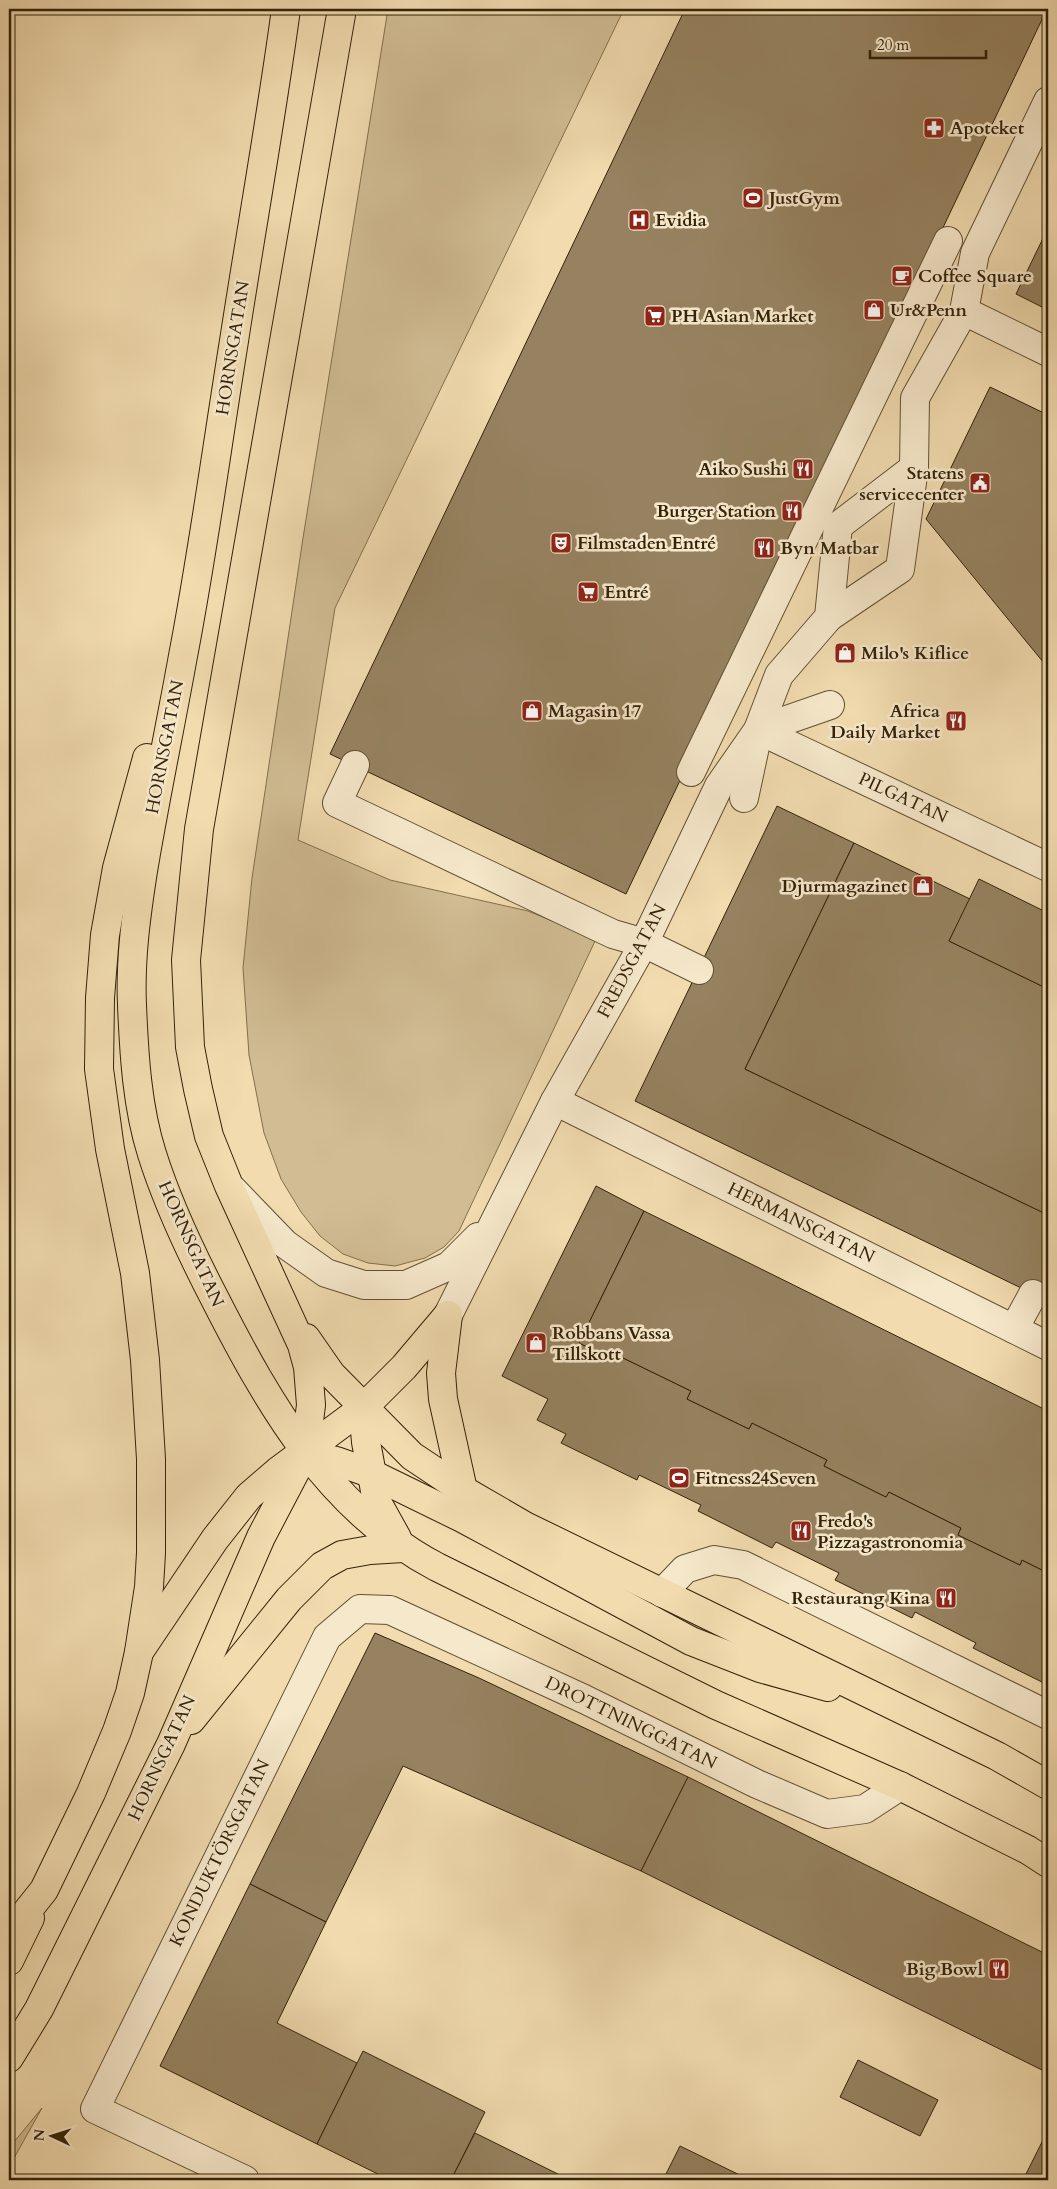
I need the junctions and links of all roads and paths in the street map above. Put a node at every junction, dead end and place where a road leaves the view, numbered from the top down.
1 (286, 9) edge
2 (342, 9) edge
3 (1048, 101) edge
4 (948, 241) dead end
5 (964, 311) junction
6 (1048, 352) edge
7 (914, 468) junction
8 (829, 617) junction
9 (184, 653) junction
10 (830, 705) dead end
11 (758, 730) junction
12 (355, 765) dead end
13 (691, 772) dead end
14 (744, 798) dead end
15 (1048, 867) edge
16 (644, 944) junction
17 (699, 970) dead end
18 (555, 1101) junction
19 (229, 1186) junction
20 (494, 1222) junction
21 (1033, 1294) dead end
22 (284, 1305) junction
23 (448, 1315) junction
24 (1014, 1329) junction
25 (1048, 1346) edge
26 (255, 1376) junction
27 (311, 1405) junction
28 (363, 1408) junction
29 (305, 1452) junction
30 (370, 1473) junction
31 (464, 1490) junction
32 (403, 1548) junction
33 (662, 1592) junction
34 (360, 1609) joint
35 (139, 1652) junction
36 (885, 1702) junction
37 (1048, 1715) edge
38 (171, 1744) junction
39 (900, 1786) junction
40 (1048, 1786) edge
41 (1048, 1863) edge
42 (44, 1890) junction
43 (9, 1934) edge
44 (9, 1961) edge
45 (9, 2058) edge
46 (245, 2180) edge

1 - 9 main road, HORNSGATAN
2 - 19 main road, HORNSGATAN
3 - 5 street, FREDSGATAN
4 - 13 street
5 - 6 street
5 - 7 street, FREDSGATAN
7 - 8 street
7 - 8 street, FREDSGATAN
8 - 11 street, FREDSGATAN
9 - 26 main road, HORNSGATAN
9 - 35 main road
10 - 11 street
11 - 14 street
11 - 15 street, PILGATAN
11 - 16 street, FREDSGATAN
12 - 16 street
16 - 17 street
16 - 18 street, FREDSGATAN
18 - 20 street, FREDSGATAN
18 - 24 street, HERMANSGATAN
19 - 20 street
19 - 22 main road, HORNSGATAN
20 - 23 street, FREDSGATAN
21 - 24 street
22 - 27 main road, HORNSGATAN
22 - 28 main road
23 - 28 main road
23 - 31 main road
24 - 25 street, HERMANSGATAN
26 - 27 main road
26 - 29 main road, HORNSGATAN
27 - 28 main road
27 - 29 main road, HORNSGATAN
28 - 29 main road
28 - 30 main road
28 - 31 main road
29 - 30 main road
29 - 32 main road, HORNSGATAN
29 - 35 main road
29 - 38 main road, HORNSGATAN
30 - 32 main road
30 - 36 main road
31 - 33 main road
32 - 38 main road
32 - 39 main road
33 - 36 main road
33 - 37 street
34 - 39 street, DROTTNINGGATAN
34 - 46 street, KONDUKTÖRSGATAN
35 - 42 main road
36 - 40 main road
38 - 45 main road, HORNSGATAN
39 - 41 main road
42 - 43 main road
42 - 44 main road

